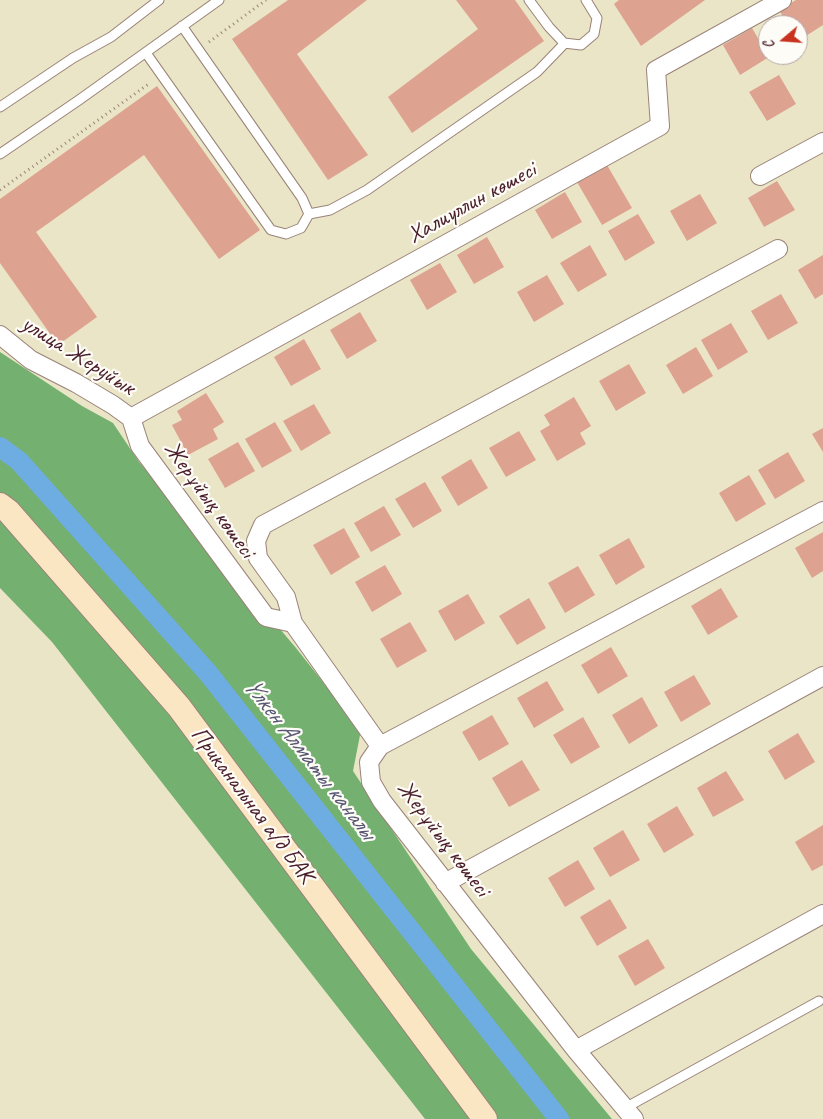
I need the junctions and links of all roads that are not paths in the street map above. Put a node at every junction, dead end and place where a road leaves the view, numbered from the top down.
1 (159, 0) edge
2 (218, 0) edge
3 (529, 0) edge
4 (586, 0) edge
5 (782, 0) edge
6 (182, 26) junction
7 (564, 44) junction
8 (146, 52) junction
9 (0, 107) edge
10 (823, 142) edge
11 (0, 154) edge
12 (760, 176) dead end
13 (309, 214) junction
14 (778, 249) dead end
15 (0, 334) edge
16 (131, 418) junction
17 (0, 505) edge
18 (823, 511) edge
19 (293, 623) junction
20 (823, 676) edge
21 (380, 746) junction
22 (445, 883) junction
23 (823, 914) edge
24 (819, 1001) dead end
25 (576, 1050) junction
26 (629, 1114) edge
27 (485, 1119) edge

1 - 9 lane
2 - 6 lane
3 - 7 lane
4 - 7 lane
5 - 16 street, Халиуллин көшесі
6 - 8 lane
6 - 13 lane
7 - 13 lane
8 - 11 lane
8 - 13 lane
10 - 12 street
14 - 19 street
15 - 16 street, улица Жеруйык
16 - 19 street, Жерұйық көшесі
17 - 27 street, Приканальная а/д БАК
18 - 21 street
19 - 21 street
20 - 22 street
21 - 22 street, Жерұйық көшесі
22 - 25 street, Жерұйық көшесі
23 - 25 street
24 - 26 lane
25 - 26 street, Жерұйық көшесі

